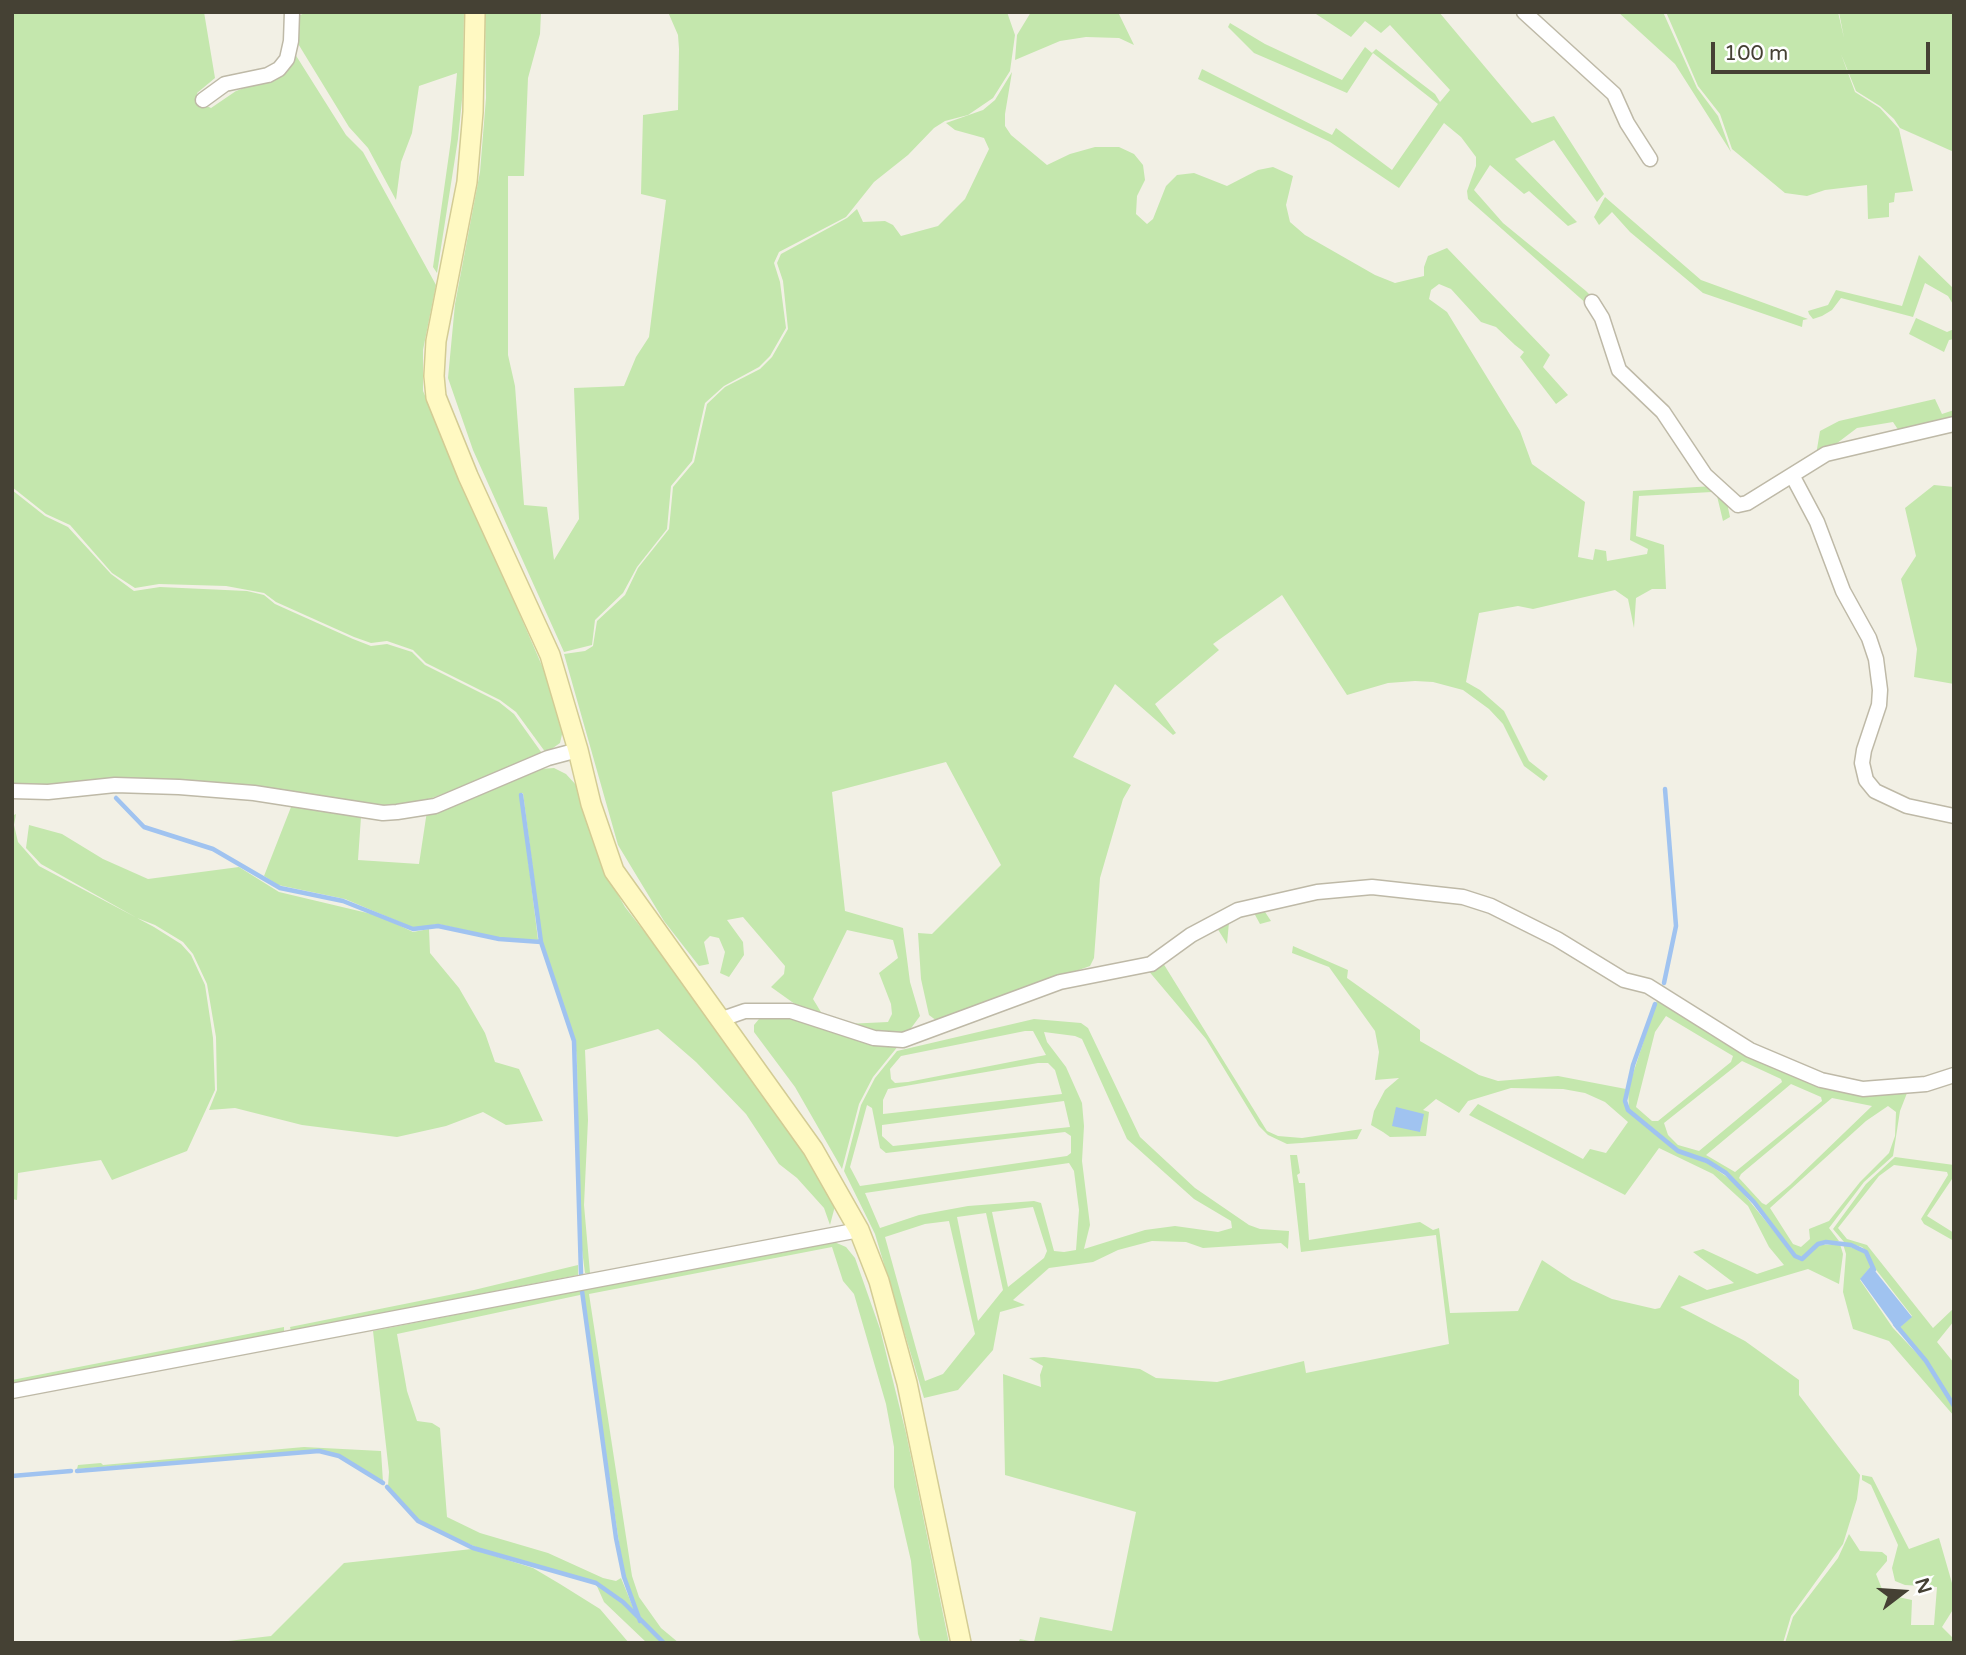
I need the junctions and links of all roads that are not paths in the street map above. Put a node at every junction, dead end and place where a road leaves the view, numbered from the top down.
1 (292, 12) edge
2 (475, 12) edge
3 (1524, 12) edge
4 (203, 100) dead end
5 (1650, 159) dead end
6 (1592, 302) dead end
7 (1954, 424) edge
8 (1793, 475) junction
9 (578, 750) junction
10 (12, 791) edge
11 (1954, 816) edge
12 (719, 1020) junction
13 (1954, 1075) edge
14 (859, 1230) junction
15 (12, 1391) edge
16 (961, 1643) edge

1 - 4 street
2 - 9 main road
3 - 5 street
6 - 8 street
7 - 8 street
8 - 11 street
9 - 10 street
9 - 12 main road
12 - 13 street
12 - 14 main road
14 - 15 street
14 - 16 main road

